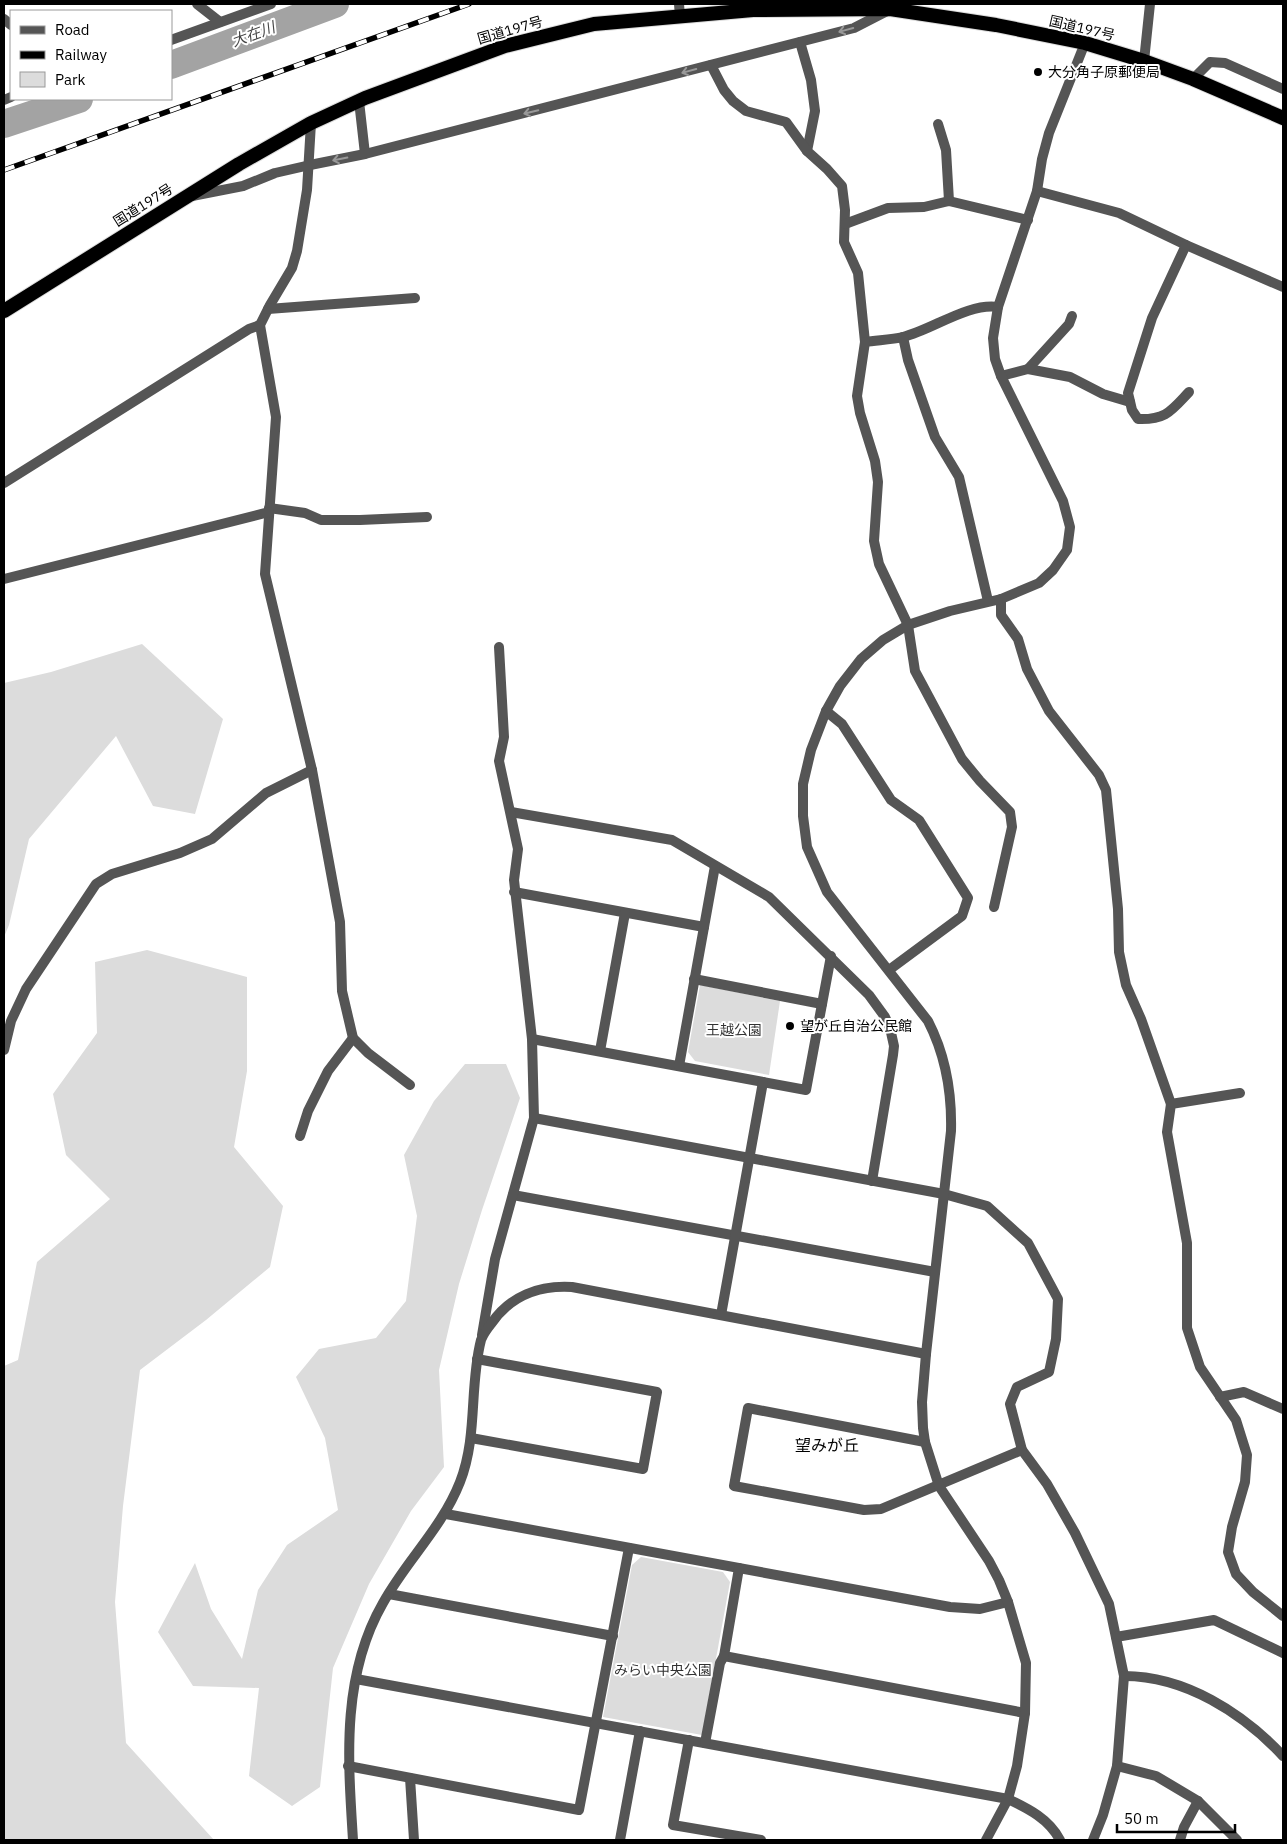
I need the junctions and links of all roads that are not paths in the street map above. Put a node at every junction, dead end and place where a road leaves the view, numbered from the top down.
1 (198, 4) edge
2 (271, 4) edge
3 (1150, 4) edge
4 (890, 9) junction
5 (680, 10) edge
6 (220, 22) junction
7 (172, 40) edge
8 (800, 42) junction
9 (1085, 44) junction
10 (1144, 61) junction
11 (711, 65) junction
12 (1193, 79) junction
13 (1283, 89) edge
14 (359, 101) junction
15 (1283, 118) edge
16 (311, 123) junction
17 (938, 124) dead end
18 (807, 151) junction
19 (364, 154) junction
20 (310, 165) junction
21 (1037, 191) junction
22 (187, 197) junction
23 (949, 201) junction
24 (1028, 220) junction
25 (845, 224) junction
26 (1186, 245) junction
27 (1283, 287) edge
28 (415, 298) dead end
29 (998, 307) junction
30 (268, 309) junction
31 (4, 311) edge
32 (1072, 316) dead end
33 (260, 325) junction
34 (903, 337) junction
35 (865, 342) junction
36 (1028, 369) junction
37 (1001, 376) junction
38 (1189, 392) dead end
39 (1130, 402) junction
40 (4, 483) edge
41 (269, 510) junction
42 (427, 517) dead end
43 (4, 578) edge
44 (1001, 599) junction
45 (988, 601) junction
46 (908, 625) junction
47 (499, 647) dead end
48 (826, 711) junction
49 (312, 770) junction
50 (511, 812) junction
51 (715, 866) junction
52 (514, 892) junction
53 (994, 907) dead end
54 (625, 913) junction
55 (704, 928) junction
56 (831, 956) junction
57 (889, 970) junction
58 (694, 979) junction
59 (822, 1004) junction
60 (353, 1038) junction
61 (532, 1038) junction
62 (4, 1050) edge
63 (600, 1051) junction
64 (679, 1066) junction
65 (763, 1082) junction
66 (410, 1084) dead end
67 (1240, 1093) dead end
68 (1171, 1104) junction
69 (534, 1118) junction
70 (300, 1136) dead end
71 (749, 1158) junction
72 (872, 1181) junction
73 (944, 1194) junction
74 (513, 1195) junction
75 (735, 1236) junction
76 (936, 1272) junction
77 (721, 1315) junction
78 (482, 1338) junction
79 (926, 1354) junction
80 (477, 1359) junction
81 (1220, 1397) junction
82 (1283, 1409) edge
83 (472, 1438) junction
84 (925, 1442) junction
85 (1022, 1450) junction
86 (939, 1486) junction
87 (446, 1514) junction
88 (629, 1548) junction
89 (739, 1568) junction
90 (389, 1594) junction
91 (1008, 1602) junction
92 (1283, 1616) edge
93 (612, 1636) junction
94 (1116, 1637) junction
95 (1283, 1653) edge
96 (724, 1656) junction
97 (1124, 1676) junction
98 (356, 1679) junction
99 (1025, 1713) junction
100 (596, 1723) junction
101 (640, 1731) junction
102 (689, 1740) junction
103 (705, 1743) junction
104 (1283, 1756) edge
105 (348, 1766) junction
106 (1117, 1766) junction
107 (410, 1778) junction
108 (1008, 1799) junction
109 (1198, 1801) junction
110 (353, 1840) edge
111 (414, 1840) edge
112 (620, 1840) edge
113 (761, 1840) edge
114 (986, 1840) edge
115 (1060, 1840) edge
116 (1093, 1840) edge
117 (1180, 1840) edge
118 (1237, 1840) edge

1 - 6 street
2 - 6 street
3 - 10 street
4 - 5 highway, 国道197号
4 -> 8 street
4 - 9 highway, 国道197号
5 - 14 highway, 国道197号
6 - 7 street
8 - 11 street
8 - 18 street
9 - 10 highway, 国道197号
9 - 21 street
10 - 12 highway, 国道197号
11 - 18 street
11 -> 19 street
12 - 13 street
12 - 15 highway, 国道197号
14 - 16 highway, 国道197号
14 - 19 street
16 - 20 street
16 - 22 highway, 国道197号
17 - 23 street
18 - 25 street
19 -> 20 street
20 - 22 street
20 - 30 street
21 - 24 street
21 - 26 street
22 - 31 highway, 国道197号
23 - 24 street
23 - 25 street
24 - 29 street
25 - 35 street
26 - 27 street
26 - 39 street
28 - 30 street
29 - 34 street
29 - 37 street
30 - 33 street
32 - 36 street
33 - 40 street
33 - 41 street
34 - 35 street
34 - 45 street
35 - 46 street
36 - 37 street
36 - 39 street
37 - 44 street
38 - 39 street
41 - 42 street
41 - 43 street
41 - 49 street
44 - 45 street
44 - 68 street
45 - 46 street
46 - 48 street
46 - 53 street
47 - 50 street
48 - 57 street
48 - 57 street
49 - 60 street
49 - 62 street
50 - 51 street
50 - 52 street
51 - 55 street
51 - 56 street
52 - 54 street
52 - 61 street
54 - 55 street
54 - 63 street
55 - 58 street
56 - 59 street
56 - 72 street
57 - 73 street
58 - 59 street
58 - 64 street
59 - 65 street
60 - 66 street
60 - 70 street
61 - 63 street
61 - 69 street
63 - 64 street
64 - 65 street
65 - 71 street
67 - 68 street
68 - 81 street
69 - 71 street
69 - 74 street
71 - 72 street
71 - 75 street
72 - 73 street
73 - 76 street
73 - 85 street
74 - 75 street
74 - 78 street
75 - 76 street
75 - 77 street
76 - 79 street
77 - 78 street
77 - 79 street
78 - 80 street
79 - 84 street
80 - 83 street
80 - 83 street
81 - 82 street
81 - 92 street
83 - 87 street
84 - 86 street
84 - 86 street
85 - 86 street
85 - 94 street
86 - 91 street
87 - 88 street
87 - 90 street
88 - 89 street
88 - 93 street
89 - 91 street
89 - 96 street
90 - 93 street
90 - 98 street
91 - 99 street
93 - 100 street
94 - 95 street
94 - 97 street
96 - 99 street
96 - 103 street
97 - 104 street
97 - 106 street
98 - 100 street
98 - 105 street
99 - 108 street
100 - 101 street
100 - 107 street
101 - 102 street
101 - 112 street
102 - 103 street
102 - 113 street
103 - 108 street
105 - 107 street
105 - 110 street
106 - 109 street
106 - 116 street
107 - 111 street
108 - 114 street
108 - 115 street
109 - 117 street
109 - 118 street

